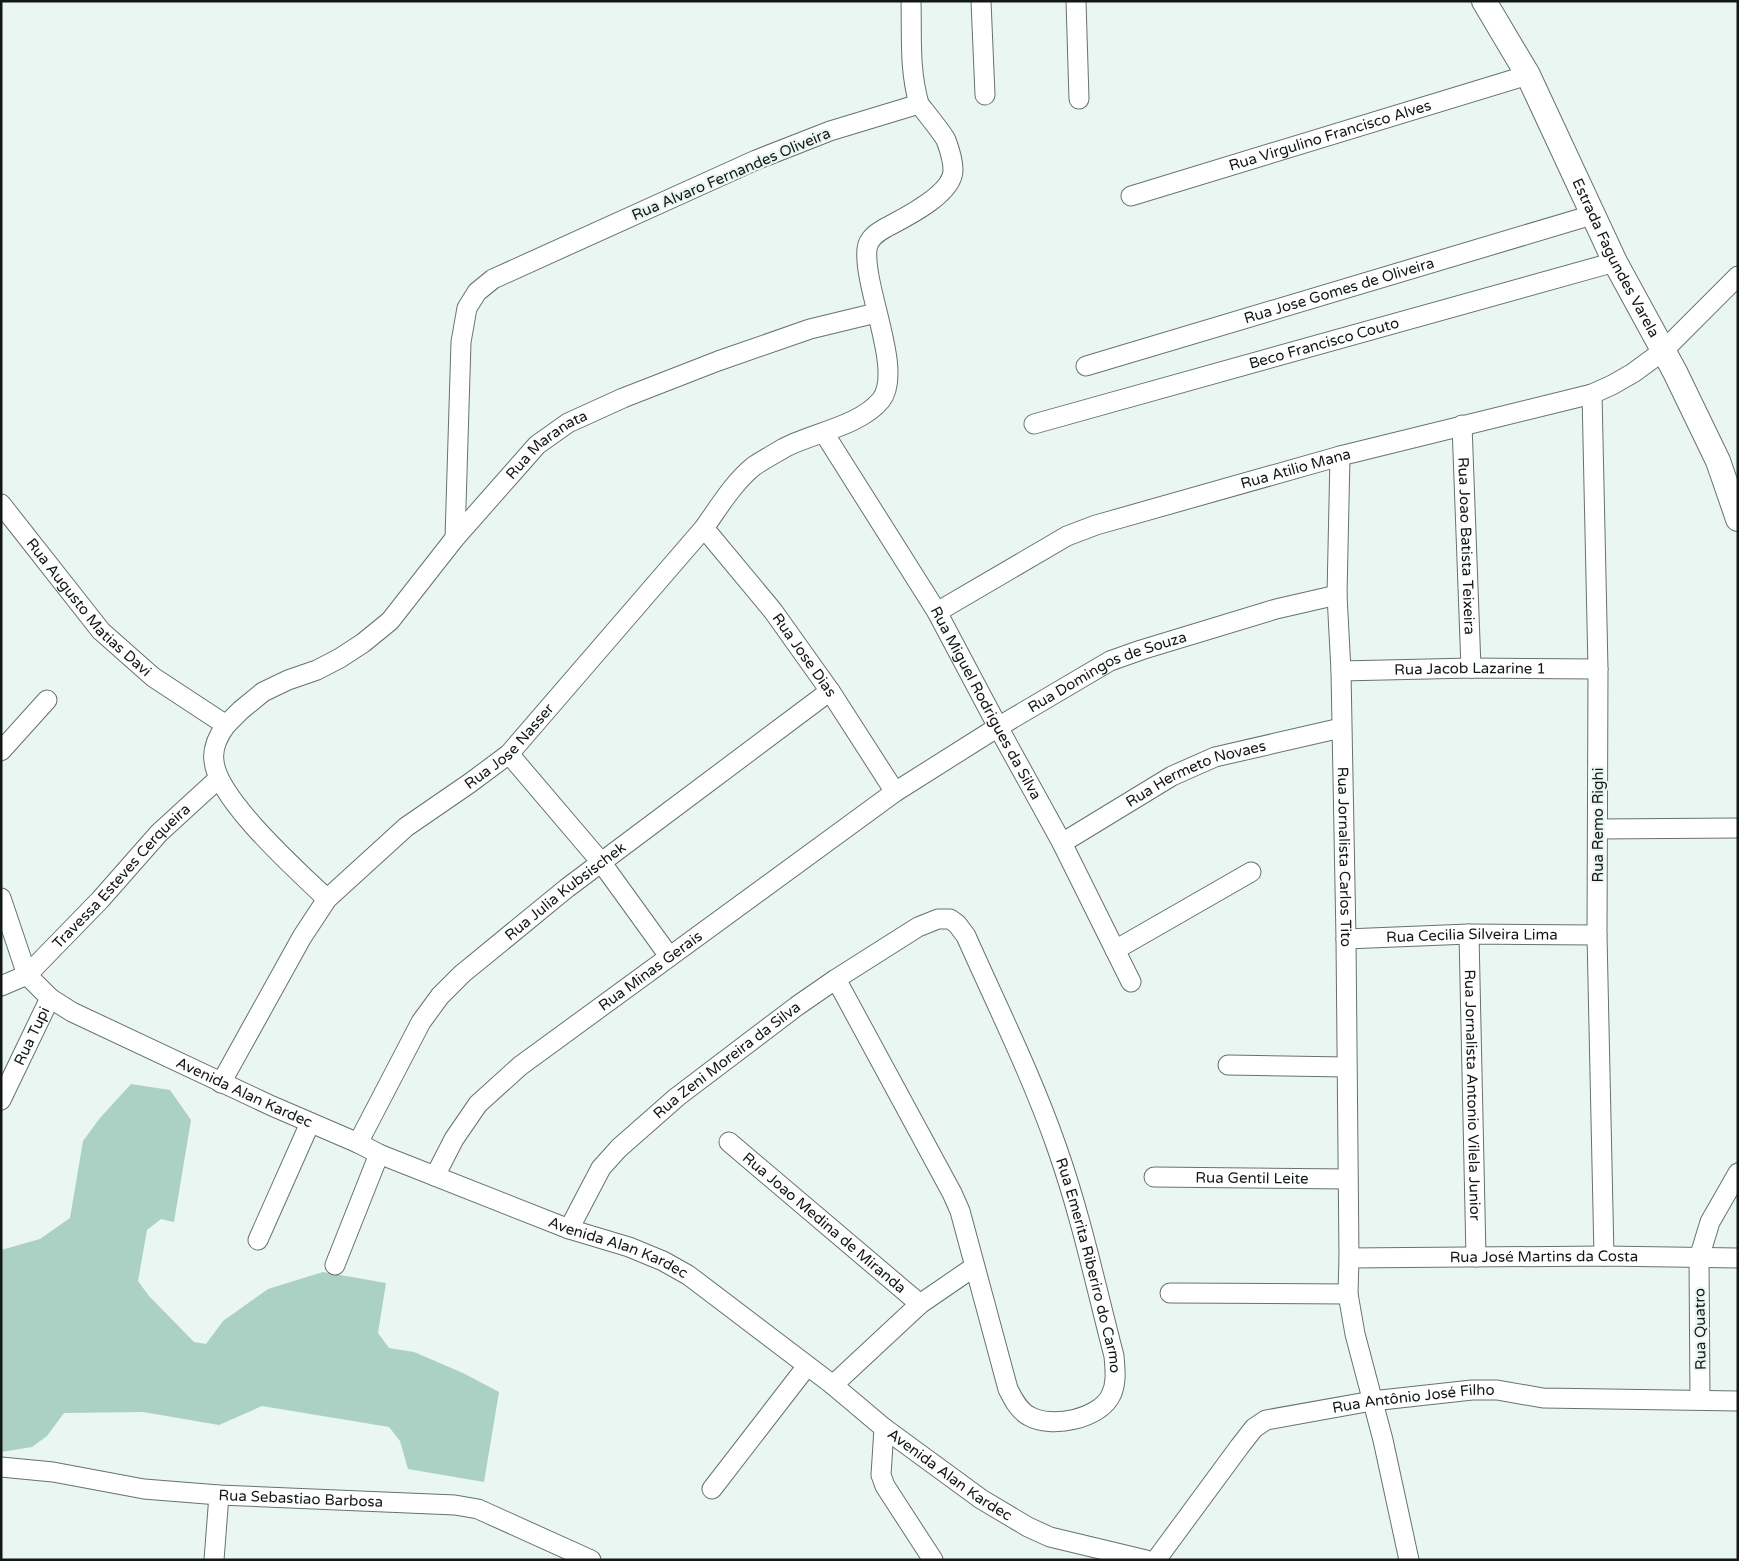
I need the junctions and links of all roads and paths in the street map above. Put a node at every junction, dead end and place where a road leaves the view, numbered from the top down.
1 (912, 1) edge
2 (981, 1) edge
3 (1076, 1) edge
4 (1484, 1) edge
5 (1528, 76) junction
6 (985, 95) dead end
7 (1080, 99) dead end
8 (919, 104) junction
9 (1132, 196) dead end
10 (1592, 215) junction
11 (1615, 262) junction
12 (1738, 276) edge
13 (876, 313) junction
14 (1663, 351) junction
15 (1086, 366) dead end
16 (1592, 394) junction
17 (1034, 424) dead end
18 (1462, 425) junction
19 (824, 433) junction
20 (1340, 456) junction
21 (1, 504) edge
22 (1738, 520) edge
23 (704, 528) junction
24 (455, 538) junction
25 (1337, 595) junction
26 (937, 612) junction
27 (1471, 668) junction
28 (1598, 669) junction
29 (1341, 671) junction
30 (830, 691) junction
31 (47, 700) dead end
32 (226, 726) junction
33 (998, 728) junction
34 (1342, 728) junction
35 (1, 751) edge
36 (509, 754) junction
37 (218, 779) junction
38 (895, 792) junction
39 (1738, 828) edge
40 (1599, 829) junction
41 (1062, 843) junction
42 (601, 862) junction
43 (1250, 872) dead end
44 (1, 898) edge
45 (327, 900) junction
46 (918, 927) joint
47 (1469, 934) junction
48 (1597, 935) junction
49 (1346, 939) junction
50 (1115, 950) junction
51 (669, 956) junction
52 (27, 975) junction
53 (836, 979) junction
54 (1131, 982) dead end
55 (1, 986) edge
56 (50, 998) junction
57 (1228, 1065) dead end
58 (1346, 1066) junction
59 (221, 1083) junction
60 (1, 1100) edge
61 (310, 1123) junction
62 (729, 1142) dead end
63 (358, 1143) junction
64 (379, 1154) junction
65 (1738, 1173) edge
66 (435, 1176) junction
67 (1154, 1177) dead end
68 (1348, 1179) junction
69 (569, 1228) junction
70 (258, 1240) dead end
71 (1604, 1256) junction
72 (1476, 1257) junction
73 (1349, 1258) junction
74 (1699, 1258) junction
75 (1738, 1258) edge
76 (335, 1265) dead end
77 (974, 1268) junction
78 (1170, 1293) dead end
79 (1348, 1294) junction
80 (920, 1304) junction
81 (807, 1366) junction
82 (833, 1385) junction
83 (1700, 1399) junction
84 (1738, 1400) edge
85 (1372, 1401) junction
86 (884, 1428) junction
87 (1, 1467) edge
88 (712, 1489) dead end
89 (219, 1495) junction
90 (214, 1560) edge
91 (592, 1560) edge
92 (933, 1560) edge
93 (1146, 1560) edge
94 (1156, 1560) edge
95 (1409, 1560) edge

1 - 8 street
2 - 6 street
3 - 7 street
4 - 5 street, Estrada Fagundes Varela
5 - 9 street, Rua Virgulino Francisco Alves
5 - 10 street, Estrada Fagundes Varela
8 - 13 street
8 - 24 street, Rua Alvaro Fernandes Oliveira
10 - 11 street, Estrada Fagundes Varela
10 - 15 street, Rua Jose Gomes de Oliveira
11 - 14 street, Estrada Fagundes Varela
11 - 17 street, Beco Francisco Couto
12 - 14 street, Rua Atilio Mana
13 - 19 street
13 - 24 street, Rua Maranata
14 - 16 street, Rua Atilio Mana
14 - 22 street, Estrada Fagundes Varela
16 - 18 street, Rua Atilio Mana
16 - 28 street, Rua Remo Righi
18 - 20 street, Rua Atilio Mana
18 - 27 street, Rua Joao Batista Teixeira
19 - 23 street, Rua Jose Nasser
19 - 26 street, Rua Miguel Rodrigues da Silva
20 - 25 street, Rua Jornalista Carlos Tito
20 - 26 street, Rua Atilio Mana
21 - 32 street, Rua Augusto Matias Davi
23 - 30 street, Rua Jose Dias
23 - 36 street, Rua Jose Nasser
24 - 32 street, Rua Maranata
25 - 29 street, Rua Jornalista Carlos Tito
25 - 33 street, Rua Domingos de Souza
26 - 33 street, Rua Miguel Rodrigues da Silva
27 - 28 street, Rua Jacob Lazarine 1
27 - 29 street, Rua Jacob Lazarine 1
28 - 40 street, Rua Remo Righi
29 - 34 street, Rua Jornalista Carlos Tito
30 - 38 street, Rua Jose Dias
30 - 42 street, Rua Julia Kubsischek
31 - 35 street
32 - 37 street, Rua Maranata
33 - 38 street, Rua Domingos de Souza
33 - 41 street, Rua Miguel Rodrigues da Silva
34 - 41 street, Rua Hermeto Novaes
34 - 49 street, Rua Jornalista Carlos Tito
36 - 42 street
36 - 45 street, Rua Jose Nasser
37 - 45 street
37 - 52 street, Travessa Esteves Cerqueira
38 - 51 street, Rua Minas Gerais
39 - 40 street
40 - 48 street, Rua Remo Righi
41 - 50 street, Rua Miguel Rodrigues da Silva
42 - 51 street
42 - 63 street, Rua Julia Kubsischek
43 - 50 street
44 - 52 street
45 - 59 street, Rua Jose Nasser
46 - 53 street, Rua Zeni Moreira da Silva
46 - 77 street, Rua Emerita Riberiro do Carmo
47 - 48 street, Rua Cecilia Silveira Lima
47 - 49 street, Rua Cecilia Silveira Lima
47 - 72 street, Rua Jornalista Antonio Vilela Junior
48 - 71 street, Rua Remo Righi
49 - 58 street, Rua Jornalista Carlos Tito
50 - 54 street, Rua Miguel Rodrigues da Silva
51 - 66 street, Rua Minas Gerais
52 - 55 street
52 - 56 street
53 - 69 street, Rua Zeni Moreira da Silva
53 - 77 street, Rua Emerita Riberiro do Carmo
56 - 59 street, Avenida Alan Kardec
56 - 60 street, Rua Tupi
57 - 58 street
58 - 68 street, Rua Jornalista Carlos Tito
59 - 61 street, Avenida Alan Kardec
61 - 63 street, Avenida Alan Kardec
61 - 70 street
62 - 80 street, Rua Joao Medina de Miranda
63 - 64 street, Avenida Alan Kardec
64 - 66 street, Avenida Alan Kardec
64 - 76 street
65 - 74 street, Rua Quatro
66 - 69 street, Avenida Alan Kardec
67 - 68 street, Rua Gentil Leite
68 - 73 street, Rua Jornalista Carlos Tito
69 - 81 street, Avenida Alan Kardec
71 - 72 street, Rua José Martins da Costa
71 - 74 street, Rua José Martins da Costa
72 - 73 street, Rua José Martins da Costa
73 - 79 street, Rua Jornalista Carlos Tito
74 - 75 street, Rua José Martins da Costa
74 - 83 street, Rua Quatro
77 - 80 street
78 - 79 street
79 - 85 street, Rua Jornalista Carlos Tito
80 - 82 street
81 - 82 street, Avenida Alan Kardec
81 - 88 street
82 - 86 street, Avenida Alan Kardec
83 - 84 street, Rua Antônio José Filho
83 - 85 street, Rua Antônio José Filho
85 - 94 street, Rua Antônio José Filho
85 - 95 street, Rua Jornalista Carlos Tito
86 - 92 street
86 - 93 street, Avenida Alan Kardec
87 - 89 street, Rua Sebastiao Barbosa
89 - 90 street
89 - 91 street, Rua Sebastiao Barbosa

